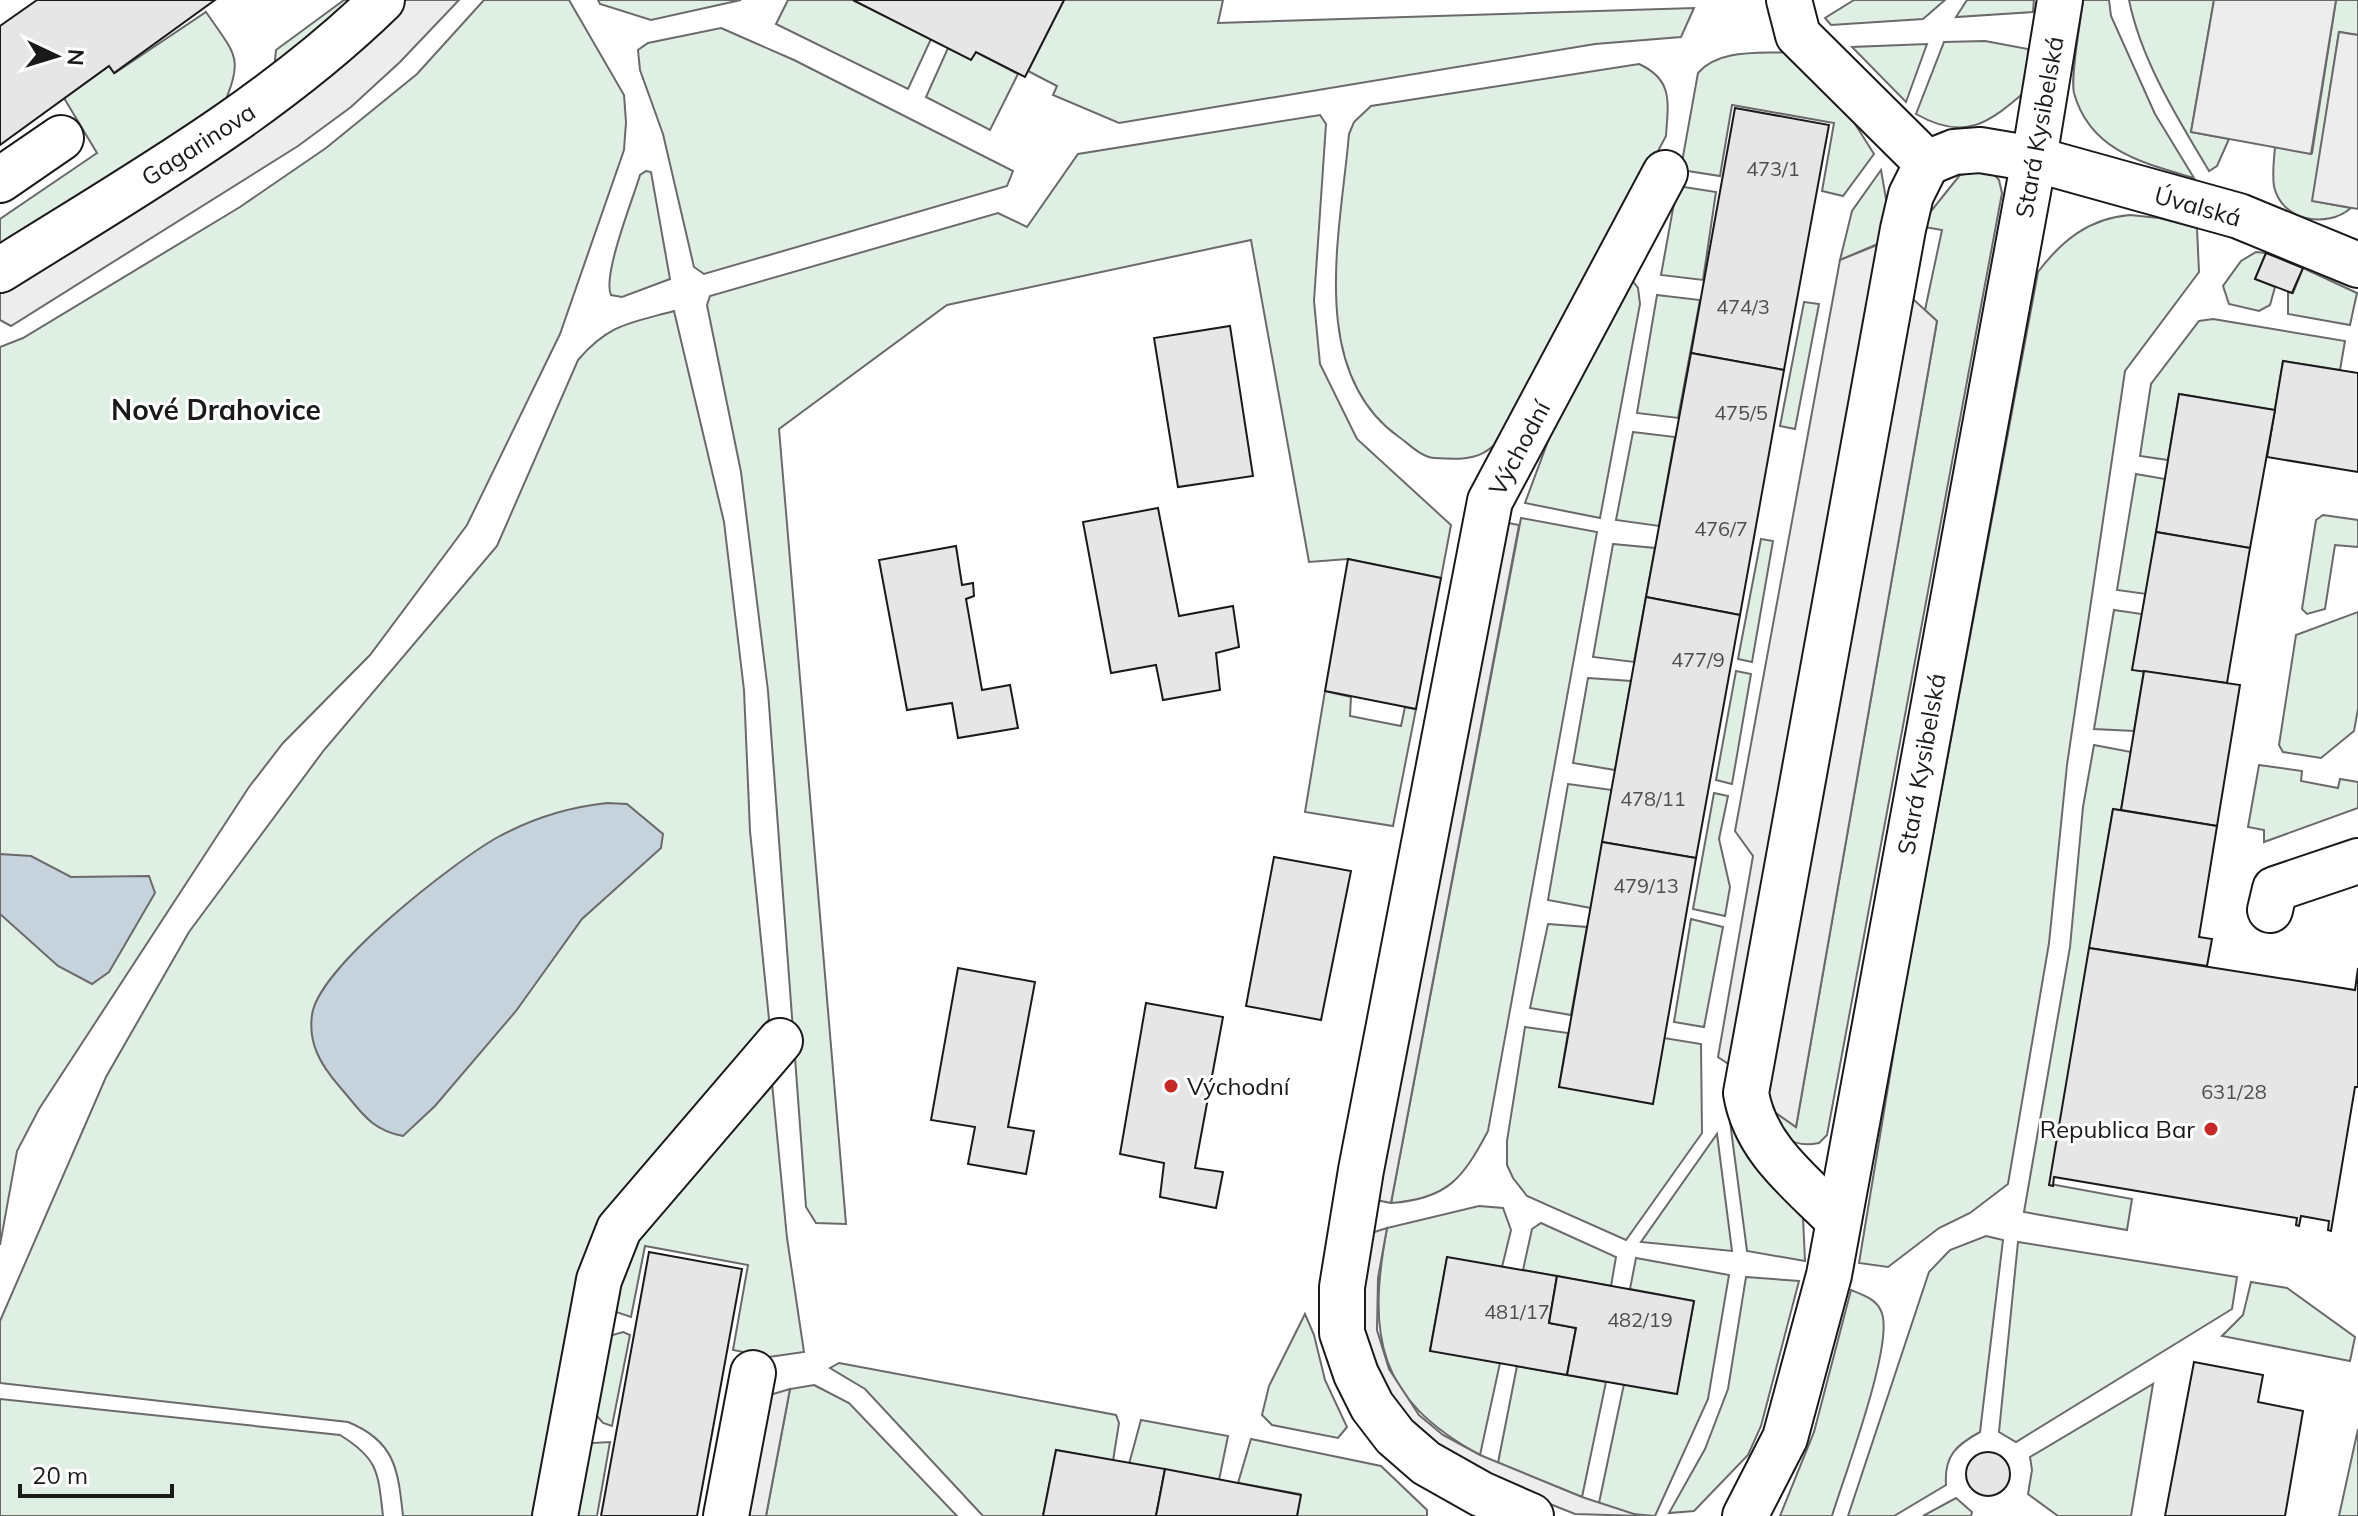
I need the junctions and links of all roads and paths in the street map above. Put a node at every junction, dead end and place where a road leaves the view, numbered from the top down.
1 (382, 0) edge
2 (1789, 0) edge
3 (2060, 0) edge
4 (61, 138) dead end
5 (2034, 159) junction
6 (1927, 163) junction
7 (1665, 173) dead end
8 (0, 180) edge
9 (2358, 265) edge
10 (0, 270) edge
11 (2358, 861) edge
12 (2270, 910) dead end
13 (780, 1041) dead end
14 (1837, 1219) junction
15 (753, 1373) dead end
16 (1526, 1515) edge
17 (555, 1516) edge
18 (726, 1516) edge
19 (1745, 1516) edge

1 - 10 street, Gagarinova
2 - 6 street
3 - 5 street, Stará Kysibelská
4 - 8 street
5 - 6 street, Úvalská
5 - 9 street, Úvalská
5 - 14 street, Stará Kysibelská
6 - 14 street
7 - 16 street, Východní
11 - 12 street
13 - 17 street
14 - 19 street, Stará Kysibelská
15 - 18 street

